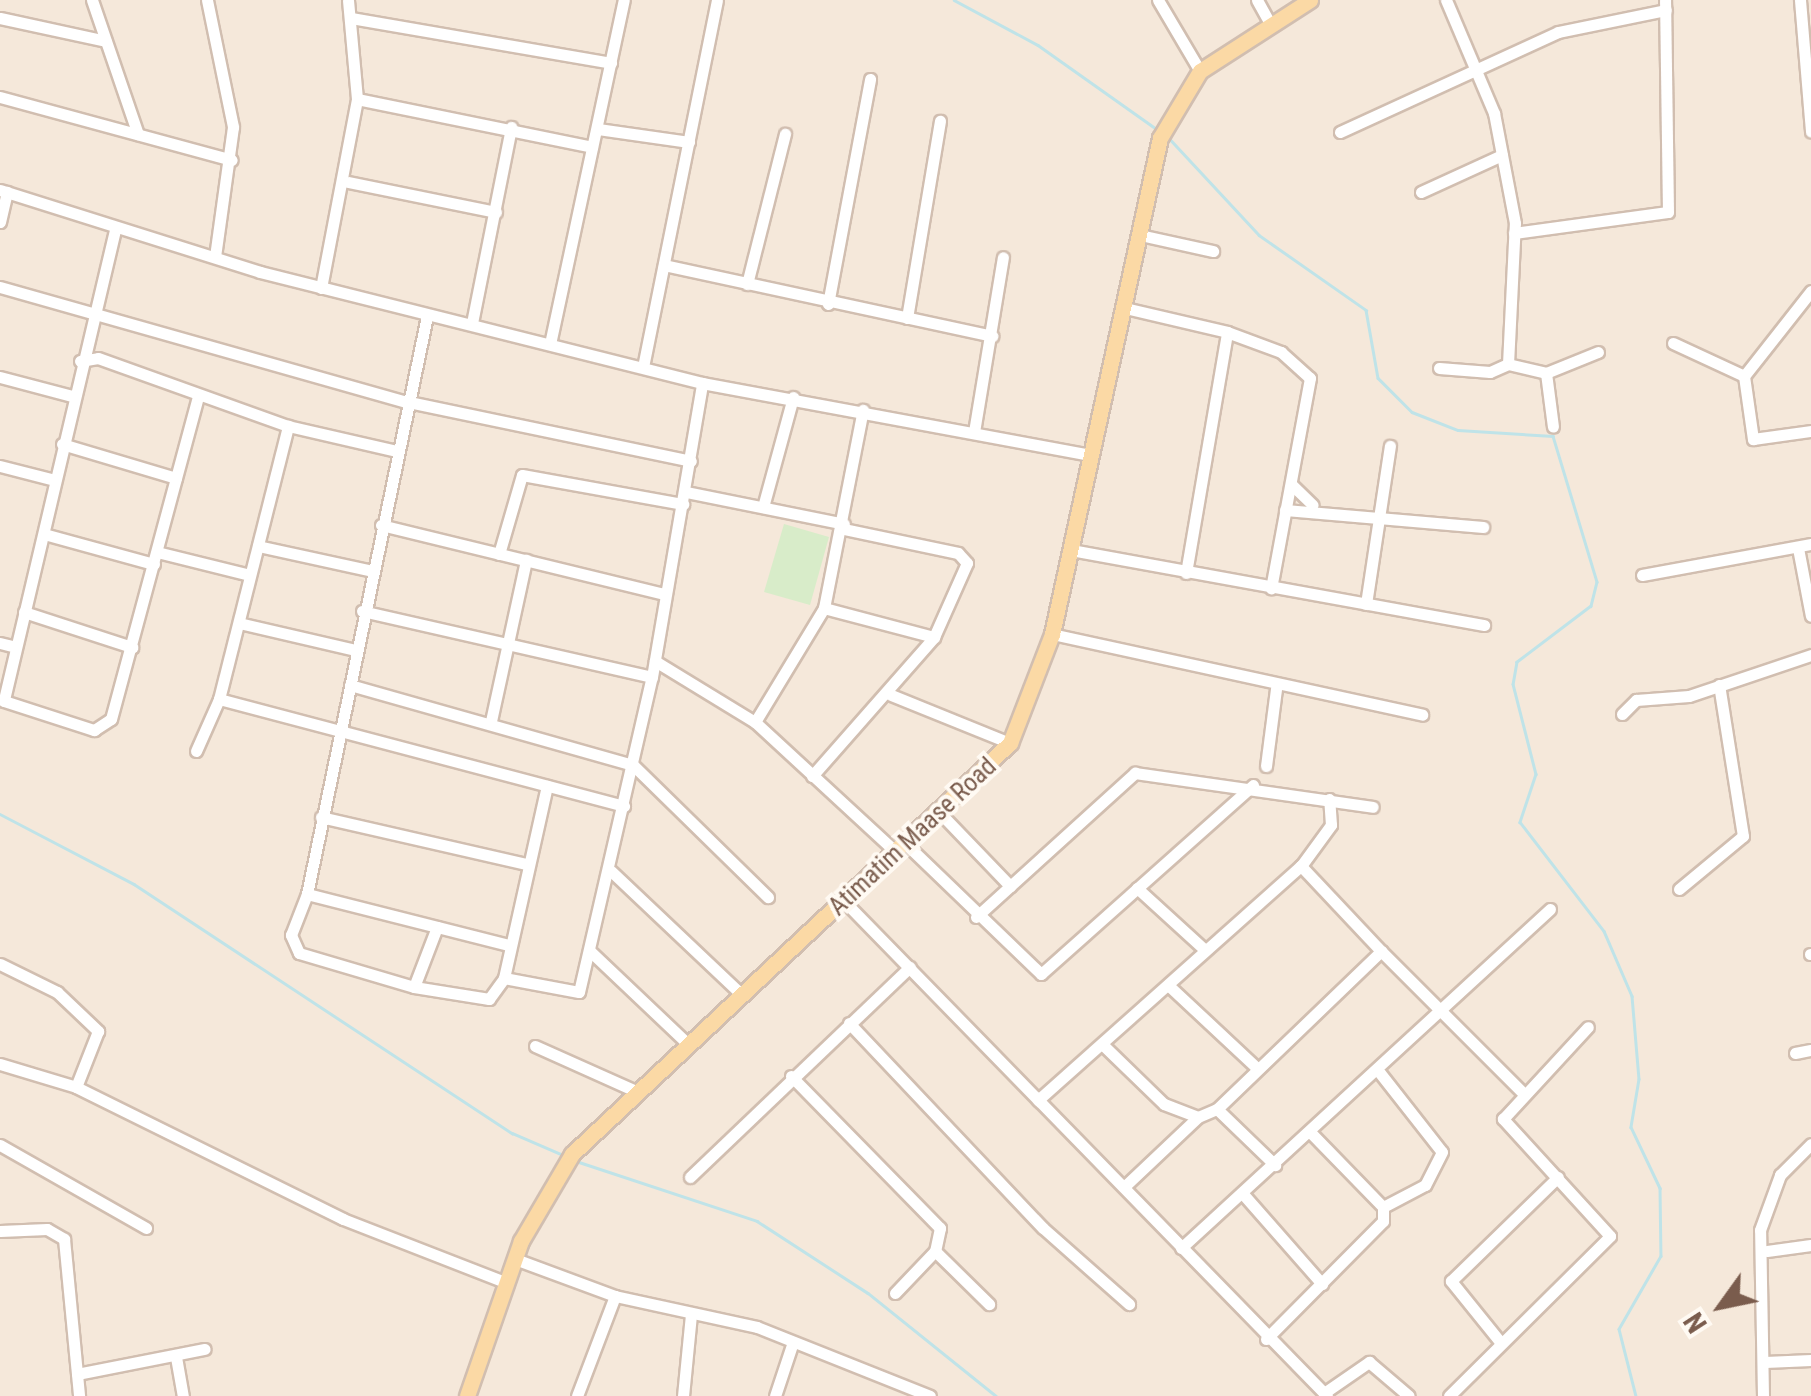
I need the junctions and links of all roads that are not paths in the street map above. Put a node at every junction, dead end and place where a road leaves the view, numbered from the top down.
1 (92, 0) edge
2 (207, 0) edge
3 (348, 0) edge
4 (624, 0) edge
5 (717, 0) edge
6 (1158, 0) edge
7 (1257, 0) edge
8 (1310, 0) edge
9 (1446, 0) edge
10 (1800, 0) edge
11 (1666, 5) edge
12 (0, 18) edge
13 (350, 18) junction
14 (1270, 22) junction
15 (106, 41) junction
16 (611, 62) junction
17 (1480, 68) junction
18 (1200, 71) junction
19 (870, 79) dead end
20 (0, 97) edge
21 (356, 99) junction
22 (940, 121) dead end
23 (511, 127) junction
24 (598, 129) junction
25 (1340, 132) dead end
26 (1811, 132) edge
27 (138, 134) junction
28 (785, 134) dead end
29 (689, 142) junction
30 (592, 147) junction
31 (1502, 154) junction
32 (232, 160) junction
33 (348, 182) junction
34 (4, 191) edge
35 (1422, 192) dead end
36 (496, 212) junction
37 (0, 222) edge
38 (115, 230) junction
39 (1514, 233) junction
40 (1140, 235) junction
41 (1213, 251) dead end
42 (215, 256) junction
43 (1003, 258) dead end
44 (664, 265) junction
45 (747, 284) junction
46 (0, 287) edge
47 (321, 288) junction
48 (1811, 291) edge
49 (828, 304) junction
50 (1125, 308) junction
51 (92, 312) junction
52 (427, 316) junction
53 (907, 318) junction
54 (472, 323) junction
55 (1227, 332) junction
56 (992, 336) junction
57 (1672, 342) dead end
58 (550, 344) junction
59 (1598, 352) dead end
60 (80, 361) junction
61 (1508, 364) junction
62 (644, 368) junction
63 (1439, 368) dead end
64 (1546, 373) junction
65 (1744, 376) junction
66 (0, 377) edge
67 (702, 383) junction
68 (72, 396) junction
69 (198, 397) junction
70 (794, 398) junction
71 (404, 401) junction
72 (863, 410) junction
73 (288, 426) junction
74 (1553, 427) dead end
75 (1811, 431) edge
76 (974, 432) junction
77 (62, 444) junction
78 (1390, 446) dead end
79 (396, 450) junction
80 (1090, 456) junction
81 (691, 461) junction
82 (0, 466) edge
83 (176, 478) junction
84 (55, 480) junction
85 (1292, 484) junction
86 (685, 498) junction
87 (1313, 506) junction
88 (763, 507) junction
89 (1285, 510) junction
90 (1381, 514) junction
91 (381, 526) junction
92 (844, 527) junction
93 (1483, 527) dead end
94 (44, 534) junction
95 (258, 546) junction
96 (1805, 546) edge
97 (1072, 550) junction
98 (499, 554) junction
99 (156, 558) junction
100 (526, 560) junction
101 (373, 570) junction
102 (1186, 573) junction
103 (246, 574) junction
104 (1642, 575) dead end
105 (1271, 588) junction
106 (664, 594) junction
107 (1366, 604) junction
108 (824, 608) junction
109 (362, 611) junction
110 (24, 612) junction
111 (1811, 616) edge
112 (239, 623) junction
113 (1484, 625) dead end
114 (1052, 634) junction
115 (934, 636) junction
116 (0, 643) edge
117 (16, 647) junction
118 (132, 647) junction
119 (509, 648) junction
120 (354, 650) junction
121 (1811, 655) edge
122 (655, 661) junction
123 (652, 677) junction
124 (350, 685) junction
125 (1719, 686) junction
126 (1276, 689) junction
127 (890, 696) junction
128 (219, 699) junction
129 (1422, 714) dead end
130 (1622, 714) dead end
131 (490, 721) junction
132 (756, 722) junction
133 (341, 732) junction
134 (1010, 744) junction
135 (196, 751) dead end
136 (633, 765) junction
137 (1266, 766) dead end
138 (812, 776) junction
139 (1253, 784) junction
140 (547, 786) junction
141 (1330, 799) junction
142 (624, 806) junction
143 (1373, 807) dead end
144 (942, 814) junction
145 (322, 817) junction
146 (902, 849) junction
147 (526, 864) junction
148 (1301, 866) junction
149 (611, 872) junction
150 (1010, 886) junction
151 (1137, 888) junction
152 (1680, 889) dead end
153 (307, 894) junction
154 (768, 897) dead end
155 (844, 902) junction
156 (1550, 909) dead end
157 (976, 918) junction
158 (438, 927) junction
159 (508, 945) junction
160 (1205, 950) junction
161 (591, 952) junction
162 (1381, 952) junction
163 (0, 964) edge
164 (910, 966) junction
165 (504, 978) junction
166 (1168, 985) junction
167 (414, 988) junction
168 (742, 995) junction
169 (1442, 1012) junction
170 (849, 1023) junction
171 (1588, 1027) dead end
172 (688, 1044) junction
173 (1102, 1044) junction
174 (535, 1046) dead end
175 (1811, 1050) edge
176 (1795, 1053) dead end
177 (0, 1064) edge
178 (1255, 1066) junction
179 (1380, 1073) junction
180 (791, 1076) junction
181 (76, 1087) junction
182 (1521, 1091) junction
183 (638, 1092) junction
184 (1038, 1100) junction
185 (1217, 1110) junction
186 (1198, 1117) junction
187 (1312, 1134) junction
188 (1811, 1144) edge
189 (0, 1145) edge
190 (1275, 1165) junction
191 (690, 1177) dead end
192 (1558, 1177) junction
193 (1126, 1185) junction
194 (1242, 1194) junction
195 (1383, 1207) junction
196 (146, 1228) dead end
197 (0, 1231) edge
198 (1811, 1245) edge
199 (1182, 1248) junction
200 (936, 1251) junction
201 (1767, 1251) junction
202 (515, 1258) junction
203 (506, 1283) junction
204 (1322, 1284) junction
205 (895, 1293) dead end
206 (615, 1296) junction
207 (990, 1304) dead end
208 (1128, 1304) dead end
209 (690, 1314) junction
210 (1266, 1340) junction
211 (1501, 1343) junction
212 (792, 1344) junction
213 (205, 1349) dead end
214 (176, 1356) junction
215 (1765, 1362) junction
216 (1810, 1364) edge
217 (77, 1374) junction
218 (1326, 1395) edge
219 (80, 1396) edge
220 (183, 1396) edge
221 (467, 1396) edge
222 (578, 1396) edge
223 (683, 1396) edge
224 (774, 1396) edge
225 (930, 1396) edge
226 (1409, 1396) edge
227 (1449, 1396) edge
228 (1763, 1396) edge

1 - 15 street
2 - 32 street
3 - 13 street
4 - 16 street
5 - 29 street
6 - 18 street
7 - 14 street
8 - 14 main road, Atimatim Maase Road
9 - 17 street
10 - 26 street
11 - 17 street
11 - 39 street
12 - 15 street
13 - 16 street
13 - 21 street
14 - 18 main road, Atimatim Maase Road
15 - 27 street
16 - 24 street
17 - 25 street
17 - 31 street
18 - 40 main road, Atimatim Maase Road
19 - 49 street
20 - 27 street
21 - 23 street
21 - 33 street
22 - 53 street
23 - 30 street
23 - 36 street
24 - 29 street
24 - 30 street
27 - 32 street
28 - 45 street
29 - 44 street
30 - 58 street
31 - 35 street
31 - 39 street
32 - 42 street
33 - 36 street
33 - 47 street
34 - 37 street
34 - 38 street
36 - 54 street
38 - 42 street
38 - 51 street
39 - 61 street
40 - 41 street
40 - 50 main road, Atimatim Maase Road
42 - 47 street
43 - 56 street
44 - 45 street
44 - 62 street
45 - 49 street
46 - 51 street
47 - 52 street
48 - 65 street
49 - 53 street
50 - 55 street
50 - 80 main road, Atimatim Maase Road
51 - 60 street
51 - 71 street
52 - 54 street
52 - 71 street
53 - 56 street
54 - 58 street
55 - 85 street
55 - 102 street
56 - 76 street
57 - 65 street
58 - 62 street
59 - 64 street
60 - 68 street
60 - 69 street
61 - 63 street
61 - 64 street
62 - 67 street
64 - 74 street
65 - 75 street
66 - 68 street
67 - 70 street
67 - 81 street
68 - 77 street
69 - 73 street
69 - 83 street
70 - 72 street
70 - 88 street
71 - 79 street
71 - 81 street
72 - 76 street
72 - 92 street
73 - 79 street
73 - 95 street
76 - 80 street
77 - 83 street
77 - 84 street
78 - 90 street
79 - 91 street
80 - 97 main road, Atimatim Maase Road
81 - 86 street
82 - 84 street
83 - 99 street
84 - 94 street
85 - 87 street
85 - 89 street
86 - 88 street
86 - 98 street
86 - 106 street
87 - 89 street
87 - 90 street
88 - 92 street
89 - 105 street
90 - 93 street
90 - 107 street
91 - 98 street
91 - 101 street
92 - 108 street
92 - 115 street
94 - 99 street
94 - 110 street
95 - 101 street
95 - 103 street
96 - 104 street
96 - 111 street
97 - 102 street
97 - 114 main road, Atimatim Maase Road
98 - 100 street
99 - 103 street
99 - 118 street
100 - 106 street
100 - 119 street
101 - 109 street
102 - 105 street
103 - 112 street
105 - 107 street
106 - 122 street
107 - 113 street
108 - 115 street
108 - 132 street
109 - 119 street
109 - 120 street
110 - 117 street
110 - 118 street
112 - 120 street
112 - 128 street
114 - 126 street
114 - 134 main road, Atimatim Maase Road
115 - 127 street
116 - 117 street
117 - 118 street
119 - 123 street
119 - 131 street
120 - 124 street
121 - 125 street
122 - 123 street
122 - 132 street
123 - 136 street
124 - 131 street
124 - 133 street
125 - 130 street
125 - 152 street
126 - 129 street
126 - 137 street
127 - 134 street
127 - 138 street
128 - 133 street
128 - 135 street
131 - 136 street
132 - 138 street
133 - 140 street
133 - 145 street
134 - 144 main road, Atimatim Maase Road
136 - 142 street
136 - 154 street
138 - 146 street
139 - 141 street
139 - 150 street
139 - 151 street
140 - 142 street
140 - 147 street
141 - 143 street
141 - 148 street
142 - 149 street
144 - 146 main road, Atimatim Maase Road
144 - 150 street
145 - 147 street
145 - 153 street
146 - 155 main road, Atimatim Maase Road
146 - 157 street
147 - 159 street
148 - 160 street
148 - 162 street
149 - 161 street
149 - 168 street
150 - 157 street
151 - 157 street
151 - 160 street
153 - 158 street
153 - 167 street
155 - 164 street
155 - 168 main road, Atimatim Maase Road
156 - 169 street
158 - 159 street
158 - 167 street
159 - 165 street
160 - 166 street
161 - 165 street
161 - 172 street
162 - 169 street
162 - 178 street
163 - 181 street
164 - 170 street
164 - 184 street
165 - 167 street
166 - 173 street
166 - 178 street
168 - 172 main road, Atimatim Maase Road
169 - 179 street
169 - 182 street
170 - 180 street
170 - 208 street
171 - 182 street
172 - 183 main road, Atimatim Maase Road
173 - 184 street
173 - 186 street
174 - 183 street
175 - 176 street
177 - 181 street
178 - 185 street
179 - 187 street
179 - 195 street
180 - 191 street
180 - 200 street
181 - 203 street
182 - 192 street
183 - 202 main road, Atimatim Maase Road
184 - 193 street
185 - 186 street
185 - 190 street
186 - 193 street
187 - 190 street
187 - 195 street
188 - 201 street
189 - 196 street
190 - 194 street
192 - 211 street
192 - 211 street
193 - 199 street
194 - 199 street
194 - 204 street
195 - 204 street
197 - 217 street
198 - 201 street
199 - 210 street
200 - 205 street
200 - 207 street
201 - 215 street
202 - 203 main road, Atimatim Maase Road
202 - 206 street
203 - 221 main road, Atimatim Maase Road
204 - 210 street
206 - 209 street
206 - 222 street
209 - 212 street
209 - 223 street
210 - 218 street
211 - 227 street
212 - 224 street
212 - 225 street
213 - 214 street
214 - 217 street
214 - 220 street
215 - 216 street
215 - 228 street
217 - 219 street
218 - 226 street

